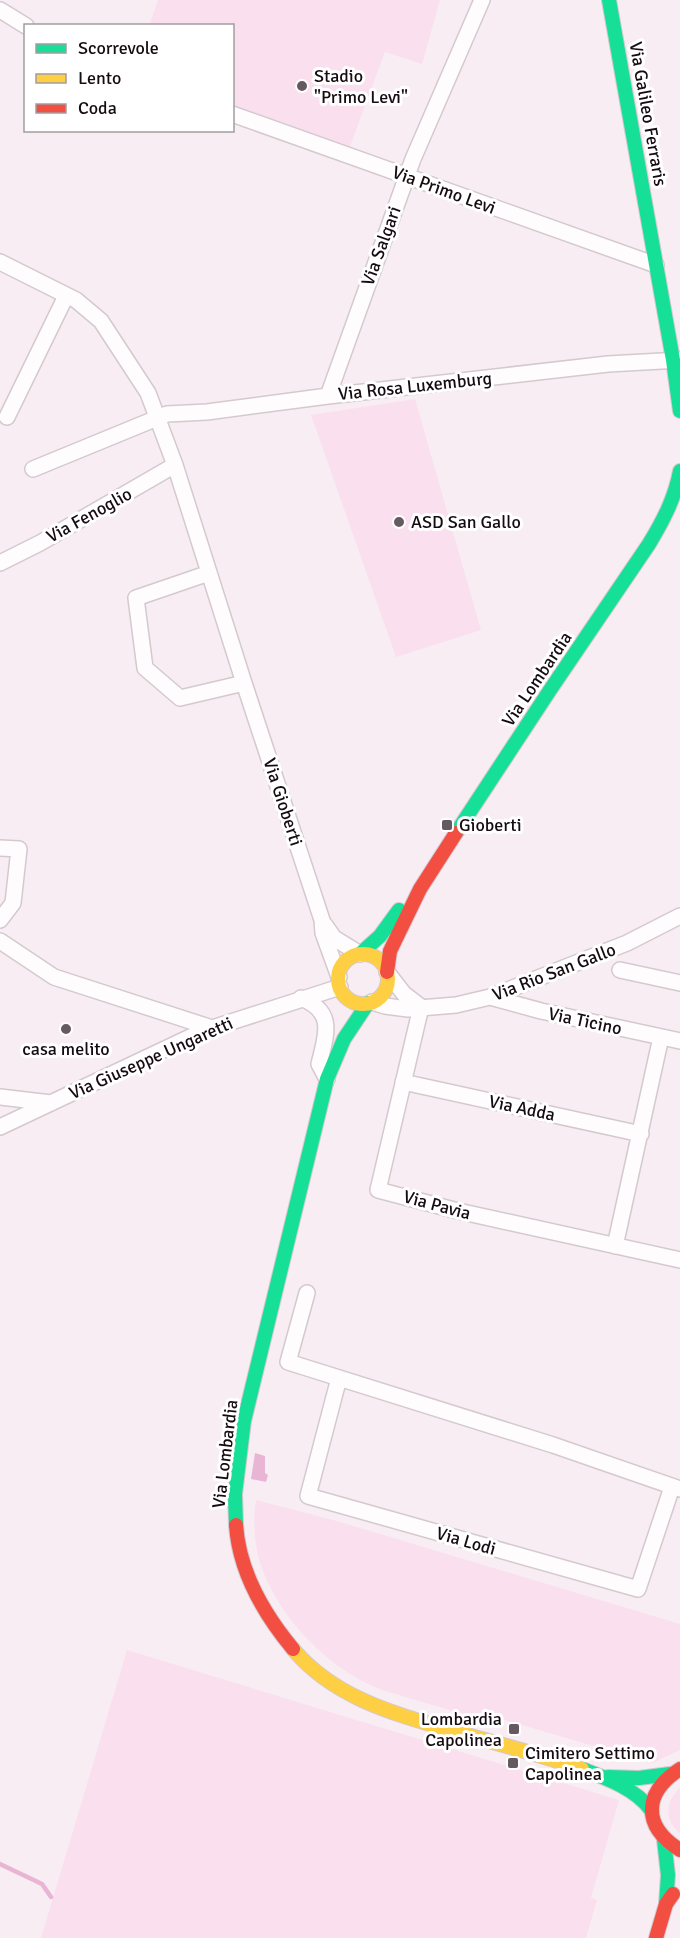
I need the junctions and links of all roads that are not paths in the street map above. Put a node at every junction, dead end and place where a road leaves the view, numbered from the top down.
1 (482, 0) edge
2 (609, 0) edge
3 (0, 10) edge
4 (24, 25) edge
5 (234, 115) edge
6 (406, 176) junction
7 (0, 262) edge
8 (656, 265) junction
9 (66, 296) junction
10 (676, 360) edge
11 (678, 385) edge
12 (328, 396) junction
13 (680, 411) edge
14 (7, 417) dead end
15 (158, 417) junction
16 (175, 465) junction
17 (33, 469) dead end
18 (680, 471) edge
19 (679, 486) edge
20 (678, 521) dead end
21 (649, 544) junction
22 (0, 563) edge
23 (209, 573) junction
24 (244, 683) junction
25 (0, 848) edge
26 (420, 889) junction
27 (680, 916) edge
28 (321, 920) junction
29 (0, 921) edge
30 (0, 941) edge
31 (360, 954) junction
32 (620, 970) dead end
33 (387, 972) junction
34 (680, 983) edge
35 (341, 986) junction
36 (490, 997) junction
37 (301, 998) junction
38 (370, 1003) junction
39 (421, 1007) junction
40 (212, 1028) junction
41 (661, 1037) junction
42 (680, 1041) edge
43 (334, 1059) junction
44 (327, 1079) junction
45 (403, 1082) junction
46 (0, 1097) edge
47 (51, 1103) junction
48 (0, 1127) edge
49 (641, 1134) junction
50 (615, 1246) junction
51 (680, 1260) edge
52 (307, 1293) dead end
53 (339, 1378) junction
54 (676, 1488) edge
55 (675, 1771) edge
56 (601, 1776) junction
57 (651, 1810) junction
58 (664, 1840) junction
59 (680, 1850) edge
60 (680, 1882) edge
61 (666, 1904) junction
62 (656, 1938) edge

1 - 6 street, Via Salgari
2 - 8 main road, Via Galileo Ferraris
3 - 4 street
5 - 6 street, Via Primo Levi
6 - 8 street, Via Primo Levi
6 - 12 street, Via Salgari
7 - 9 street, Via Gioberti
8 - 10 main road, Via Galileo Ferraris
9 - 14 street
9 - 15 street, Via Gioberti
10 - 11 main road, Via Galileo Ferraris
10 - 12 street, Via Rosa Luxemburg
11 - 13 main road, Via Galileo Ferraris
12 - 15 street, Via Rosa Luxemburg
15 - 16 street, Via Gioberti
15 - 17 street
16 - 22 street, Via Fenoglio
16 - 23 street, Via Gioberti
18 - 19 main road
19 - 21 main road, Via Lombardia
20 - 21 main road
21 - 26 main road, Via Lombardia
23 - 24 street, Via Gioberti
23 - 24 street
24 - 28 street, Via Gioberti
25 - 29 street
26 - 31 main road, Via Lombardia
26 - 33 main road, Via Lombardia
27 - 36 street, Via Rio San Gallo
28 - 31 street
28 - 35 street, Via Gioberti
30 - 40 street
31 - 33 main road
31 - 35 main road
32 - 34 street
33 - 38 main road
33 - 39 street
35 - 37 street, Via Giuseppe Ungaretti
35 - 38 main road
35 - 43 main road, Via Lombardia
36 - 39 street, Via Rio San Gallo
36 - 41 street, Via Ticino
37 - 40 street, Via Giuseppe Ungaretti
37 - 44 street
38 - 39 street, Via Rio San Gallo
38 - 43 main road, Via Lombardia
39 - 45 street, Via Pavia
40 - 47 street, Via Giuseppe Ungaretti
41 - 42 street, Via Ticino
41 - 49 street
43 - 44 main road, Via Lombardia
44 - 56 main road, Via Lombardia
45 - 49 street, Via Adda
45 - 50 street, Via Pavia
46 - 47 street
47 - 48 street, Via Giuseppe Ungaretti
49 - 50 street
50 - 51 street, Via Pavia
52 - 53 street, Via Lodi
53 - 54 street, Via Lodi
53 - 54 street, Via Lodi
55 - 56 main road
55 - 57 main road
56 - 57 main road
57 - 58 main road
58 - 59 main road
58 - 61 main road
60 - 61 main road
61 - 62 main road

